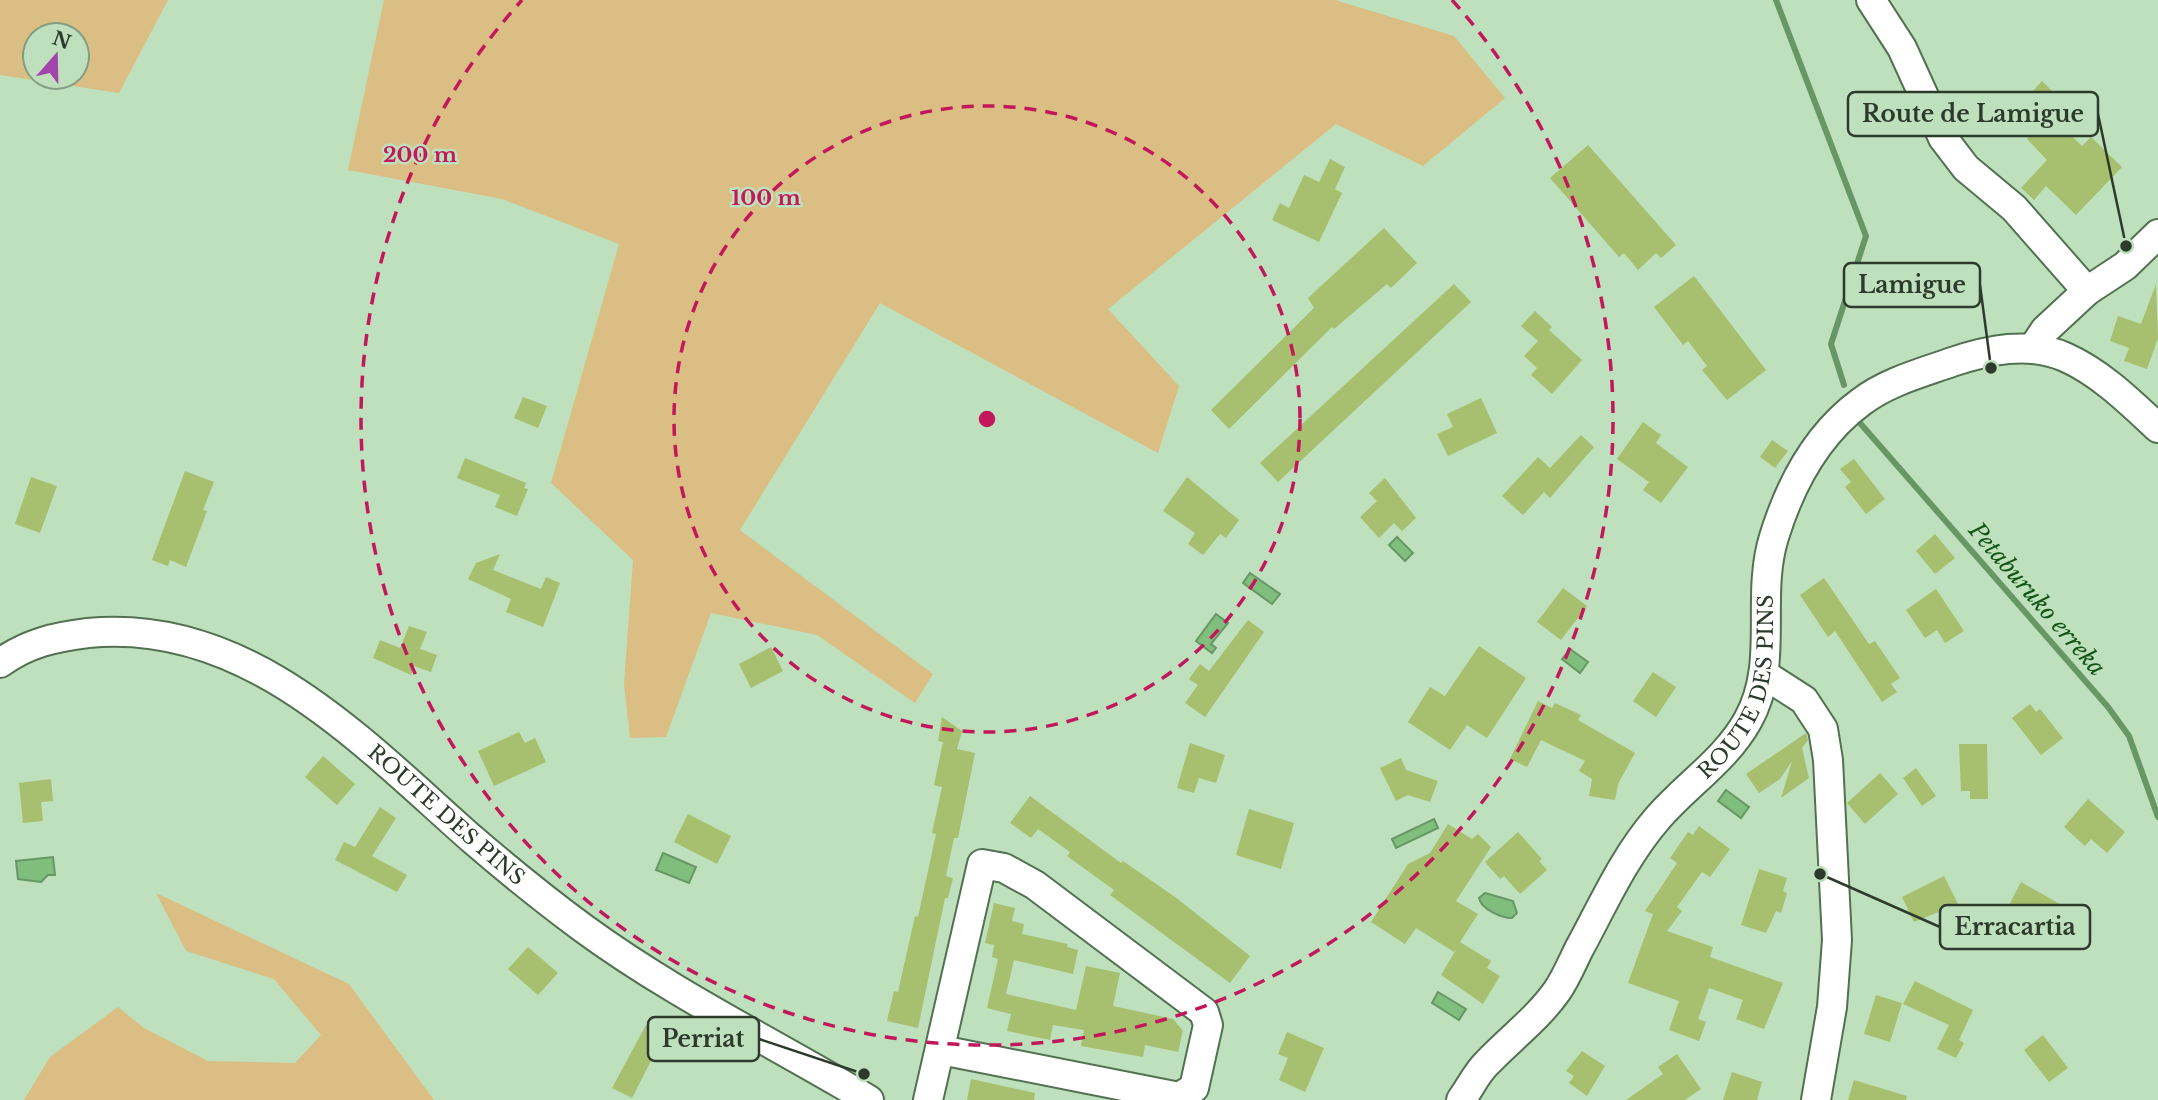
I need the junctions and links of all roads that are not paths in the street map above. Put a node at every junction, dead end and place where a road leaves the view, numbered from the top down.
1 (1871, 0) edge
2 (2158, 234) edge
3 (2087, 291) junction
4 (2033, 348) junction
5 (2158, 428) edge
6 (0, 663) edge
7 (1765, 675) junction
8 (941, 1050) junction
9 (869, 1100) edge
10 (928, 1100) edge
11 (1461, 1100) edge
12 (1816, 1100) edge

1 - 3 street
2 - 3 street
3 - 4 street
4 - 5 street, ROUTE DES PINS
4 - 7 street, ROUTE DES PINS
6 - 9 street, ROUTE DES PINS
7 - 11 street, ROUTE DES PINS
7 - 12 street
8 - 8 street
8 - 10 street

